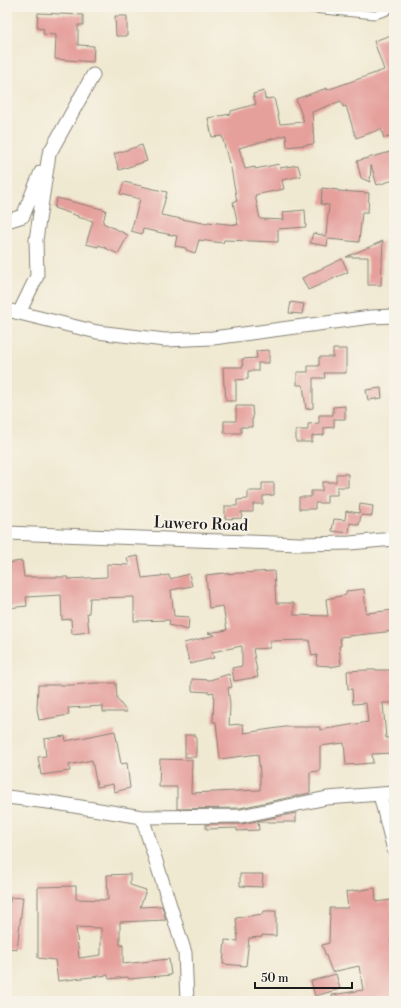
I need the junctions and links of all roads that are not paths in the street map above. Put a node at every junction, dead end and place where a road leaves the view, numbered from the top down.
1 (292, 7) edge
2 (392, 7) edge
3 (93, 74) dead end
4 (49, 154) junction
5 (7, 221) edge
6 (13, 312) edge
7 (394, 316) edge
8 (7, 533) edge
9 (394, 539) edge
10 (394, 793) edge
11 (380, 795) junction
12 (7, 797) edge
13 (142, 817) junction
14 (394, 850) edge
15 (187, 1001) edge

1 - 2 lane
3 - 4 street
4 - 5 street
4 - 6 street
6 - 7 street
8 - 9 street, Luwero Road
10 - 11 street
11 - 13 street
11 - 14 street
12 - 13 street
13 - 15 street

